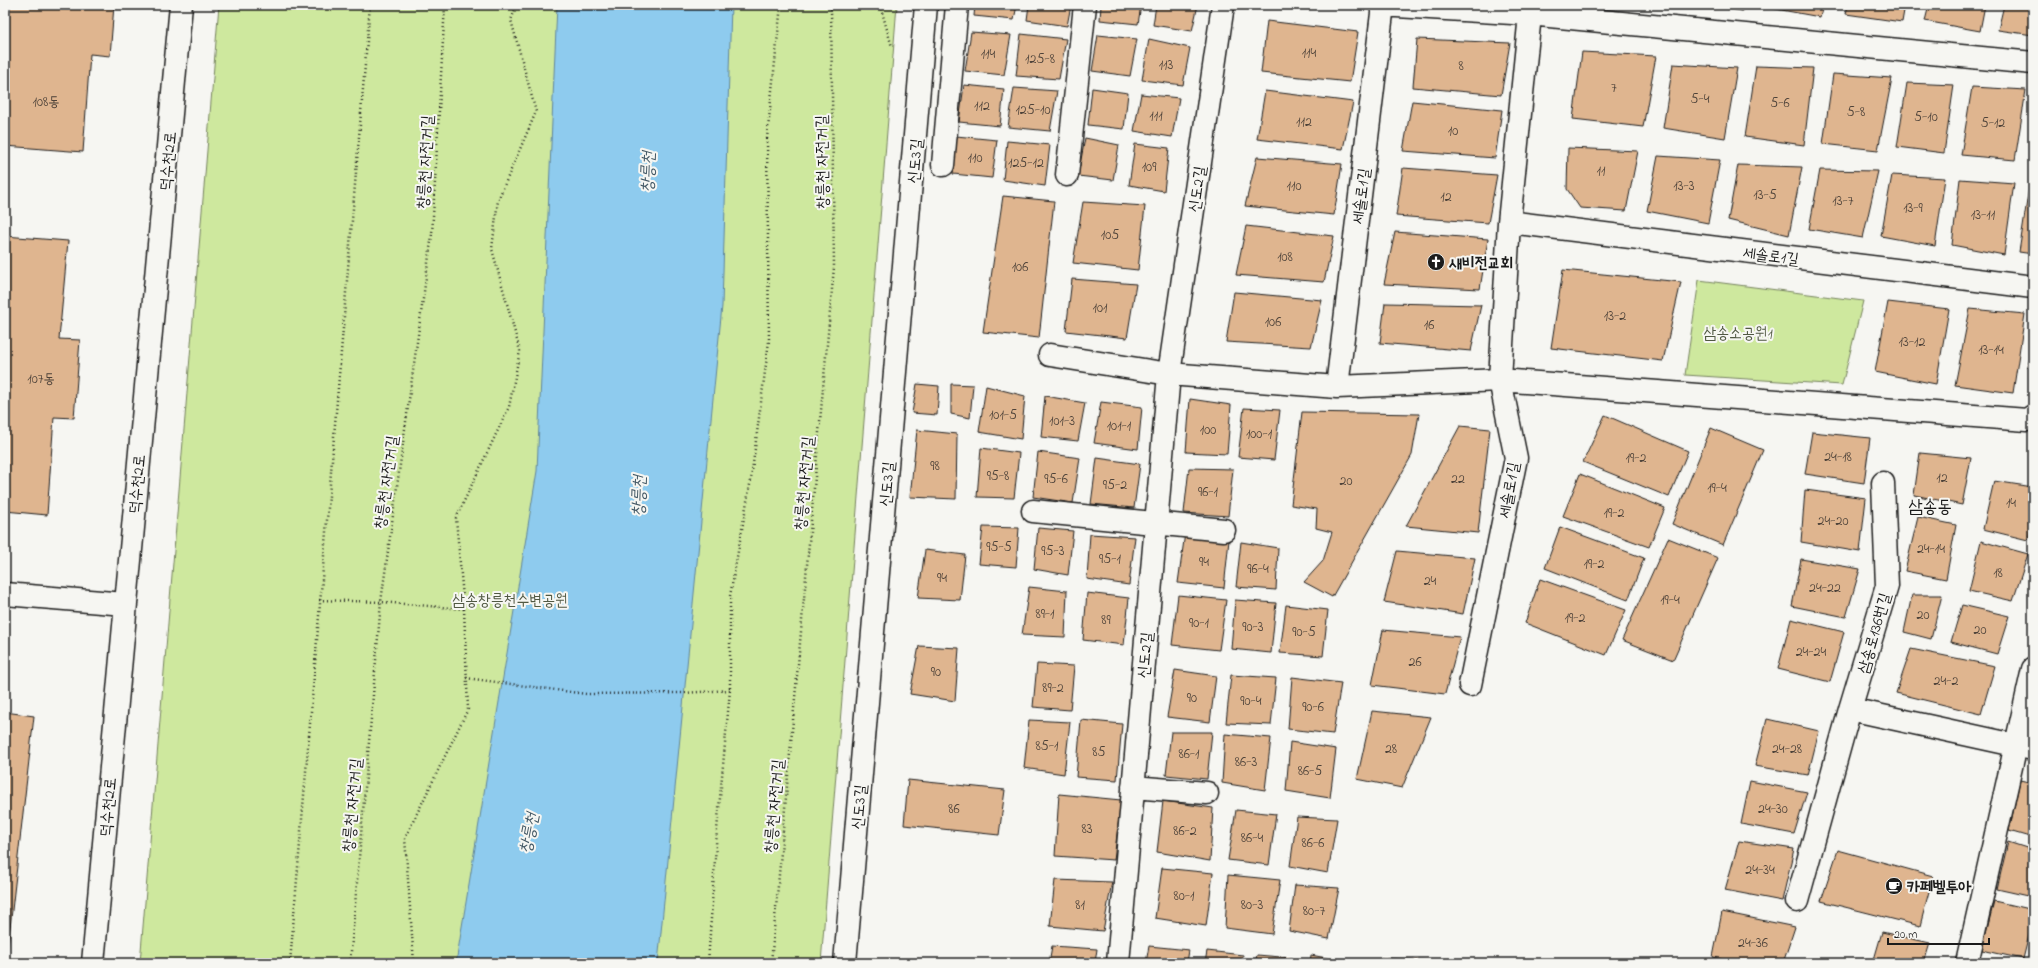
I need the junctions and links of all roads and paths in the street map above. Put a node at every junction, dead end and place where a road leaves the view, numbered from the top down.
1 (181, 5) edge
2 (370, 5) edge
3 (445, 5) edge
4 (517, 5) edge
5 (781, 5) edge
6 (831, 5) edge
7 (926, 5) edge
8 (957, 5) edge
9 (1085, 5) edge
10 (1223, 5) edge
11 (1380, 5) edge
12 (1383, 5) edge
13 (1530, 10) edge
14 (2033, 63) edge
15 (943, 165) dead end
16 (1067, 175) dead end
17 (1509, 222) junction
18 (2033, 287) edge
19 (1050, 355) dead end
20 (1169, 374) junction
21 (1500, 380) junction
22 (1337, 387) junction
23 (2030, 418) edge
24 (1883, 483) dead end
25 (1033, 511) dead end
26 (1156, 522) junction
27 (1224, 530) dead end
28 (5, 594) edge
29 (319, 600) junction
30 (381, 602) junction
31 (125, 604) junction
32 (464, 609) junction
33 (2033, 669) edge
34 (466, 678) junction
35 (1470, 685) dead end
36 (730, 690) junction
37 (1850, 709) junction
38 (2025, 747) edge
39 (1133, 787) junction
40 (1207, 793) dead end
41 (1796, 901) dead end
42 (93, 963) edge
43 (290, 963) edge
44 (350, 963) edge
45 (414, 963) edge
46 (708, 963) edge
47 (771, 963) edge
48 (845, 963) edge
49 (1118, 963) edge
50 (1967, 963) edge

1 - 31 street, 덕수천2로
2 - 29 path
3 - 30 path, 창릉천 자전거길
4 - 32 path
5 - 36 path
6 - 47 path, 창릉천 자전거길
7 - 48 street, 신도3길
8 - 15 street, 신도3길
9 - 16 street
10 - 20 street, 신도2길
11 - 12 street
12 - 13 street
12 - 22 street, 세솔로1길
13 - 14 street
13 - 17 street, 세솔로1길
17 - 18 street, 세솔로1길
17 - 21 street, 세솔로1길
19 - 20 street
20 - 22 street
20 - 26 street, 신도2길
21 - 22 street
21 - 23 street
21 - 35 street, 세솔로1길
24 - 37 street, 삼송로136번길
25 - 26 street
26 - 27 street
26 - 39 street, 신도2길
28 - 31 street
29 - 30 path
29 - 43 path
30 - 32 path
30 - 44 path, 창릉천 자전거길
31 - 42 street, 덕수천2로
32 - 34 path
33 - 38 street
34 - 36 path
34 - 45 path
36 - 46 path
37 - 38 street
37 - 41 street, 삼송로136번길
38 - 50 street
39 - 40 street
39 - 49 street, 신도2길

